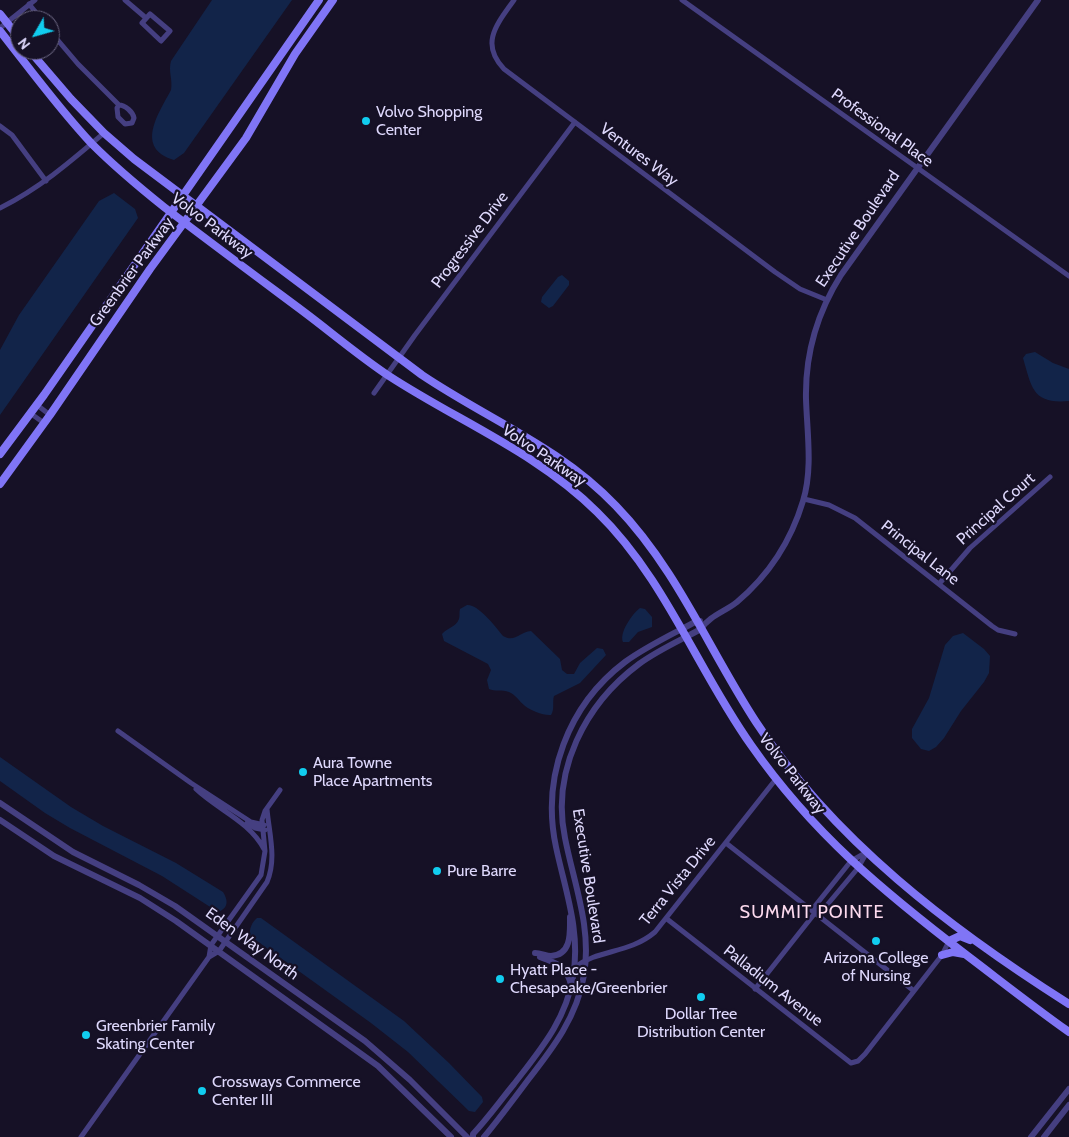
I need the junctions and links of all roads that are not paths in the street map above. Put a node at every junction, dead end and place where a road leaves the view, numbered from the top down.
1 (35, 0) edge
2 (125, 0) edge
3 (319, 0) edge
4 (333, 0) edge
5 (514, 0) edge
6 (682, 0) edge
7 (1038, 0) edge
8 (29, 4) junction
9 (34, 10) edge
10 (0, 14) edge
11 (146, 18) junction
12 (7, 22) junction
13 (10, 26) edge
14 (0, 29) edge
15 (60, 43) edge
16 (36, 60) edge
17 (119, 105) dead end
18 (575, 122) junction
19 (0, 126) edge
20 (104, 133) junction
21 (92, 143) junction
22 (917, 169) junction
23 (46, 181) junction
24 (183, 196) junction
25 (197, 206) junction
26 (0, 208) edge
27 (172, 213) junction
28 (184, 223) junction
29 (1069, 276) edge
30 (826, 300) junction
31 (399, 358) junction
32 (387, 374) junction
33 (374, 393) dead end
34 (37, 405) junction
35 (30, 413) junction
36 (50, 414) junction
37 (44, 423) junction
38 (0, 454) edge
39 (1050, 477) dead end
40 (0, 484) edge
41 (804, 499) junction
42 (939, 584) junction
43 (697, 621) junction
44 (703, 625) junction
45 (682, 629) junction
46 (1015, 634) dead end
47 (686, 637) junction
48 (118, 731) dead end
49 (776, 779) junction
50 (191, 783) junction
51 (280, 790) dead end
52 (0, 803) edge
53 (221, 808) junction
54 (0, 820) edge
55 (266, 827) junction
56 (726, 843) junction
57 (265, 850) junction
58 (866, 852) junction
59 (851, 861) junction
60 (858, 868) junction
61 (570, 906) junction
62 (815, 913) junction
63 (667, 918) junction
64 (218, 936) junction
65 (225, 942) junction
66 (949, 942) junction
67 (211, 946) junction
68 (219, 951) junction
69 (942, 955) junction
70 (967, 956) junction
71 (209, 957) junction
72 (586, 959) junction
73 (575, 966) junction
74 (1028, 977) junction
75 (571, 988) junction
76 (755, 989) junction
77 (914, 991) junction
78 (1069, 1004) edge
79 (1069, 1032) edge
80 (1069, 1089) edge
81 (1069, 1105) edge
82 (81, 1137) edge
83 (451, 1137) edge
84 (467, 1137) edge
85 (473, 1137) edge
86 (484, 1137) edge
87 (1031, 1137) edge
88 (1044, 1137) edge

1 - 8 street
2 - 11 street
3 - 24 main road, Greenbrier Parkway
4 - 25 main road, Greenbrier Parkway
5 - 18 street, Ventures Way
6 - 22 street, Professional Place
7 - 22 street, Executive Boulevard
8 - 9 street
8 - 12 street
10 - 12 main road
11 - 11 street
12 - 13 main road
12 - 14 street
14 - 21 main road, Volvo Parkway
15 - 17 street
16 - 20 main road, Volvo Parkway
18 - 30 street, Ventures Way
18 - 31 street, Progressive Drive
19 - 23 street
20 - 21 street
20 - 24 main road, Volvo Parkway
21 - 23 street
21 - 27 main road, Volvo Parkway
22 - 29 street, Professional Place
22 - 30 street, Executive Boulevard
23 - 26 street
24 - 25 main road, Volvo Parkway
24 - 27 main road, Greenbrier Parkway
25 - 28 main road, Greenbrier Parkway
25 - 31 main road, Volvo Parkway
27 - 28 main road, Volvo Parkway
27 - 34 main road, Greenbrier Parkway
28 - 32 main road, Volvo Parkway
28 - 36 main road, Greenbrier Parkway
30 - 41 street, Executive Boulevard
31 - 32 street, Progressive Drive
31 - 43 main road, Volvo Parkway
32 - 33 street, Progressive Drive
32 - 45 main road, Volvo Parkway
34 - 35 main road, Greenbrier Parkway
34 - 36 street
35 - 37 street
35 - 38 main road, Greenbrier Parkway
36 - 37 main road, Greenbrier Parkway
37 - 40 main road, Greenbrier Parkway
39 - 42 street, Principal Court
41 - 42 street, Principal Lane
41 - 44 street, Executive Boulevard
42 - 46 street, Principal Lane
43 - 44 main road, Volvo Parkway
43 - 45 street, Executive Boulevard
44 - 47 street, Executive Boulevard
44 - 58 main road, Volvo Parkway
45 - 47 main road, Volvo Parkway
45 - 61 street, Executive Boulevard
47 - 49 main road, Volvo Parkway
47 - 72 street, Executive Boulevard
48 - 50 street
49 - 56 street, Terra Vista Drive
49 - 59 main road, Volvo Parkway
50 - 53 street
50 - 55 street
51 - 55 street
52 - 64 street, Eden Way North
53 - 55 street
53 - 57 street
54 - 67 street, Eden Way North
55 - 57 street
55 - 65 street
56 - 62 street
56 - 63 street, Terra Vista Drive
57 - 64 street
58 - 59 street
58 - 60 street
58 - 74 main road, Volvo Parkway
59 - 60 main road, Volvo Parkway
59 - 62 street
60 - 62 street
60 - 66 main road, Volvo Parkway
61 - 73 street, Executive Boulevard
61 - 75 street
62 - 76 street
62 - 77 street
63 - 72 street, Terra Vista Drive
63 - 76 street, Palladium Avenue
64 - 65 street, Eden Way North
64 - 67 street
65 - 68 street
65 - 84 street, Eden Way North
66 - 69 street
66 - 70 main road, Volvo Parkway
66 - 74 main road
67 - 68 street, Eden Way North
67 - 71 street
68 - 71 street
68 - 83 street, Eden Way North
69 - 70 main road
69 - 77 street
70 - 79 main road, Volvo Parkway
71 - 82 street
72 - 73 street, Terra Vista Drive
72 - 86 street, Executive Boulevard
73 - 75 street, Executive Boulevard
74 - 78 main road, Volvo Parkway
75 - 85 street, Executive Boulevard
76 - 77 street, Palladium Avenue
80 - 87 street
81 - 88 street

